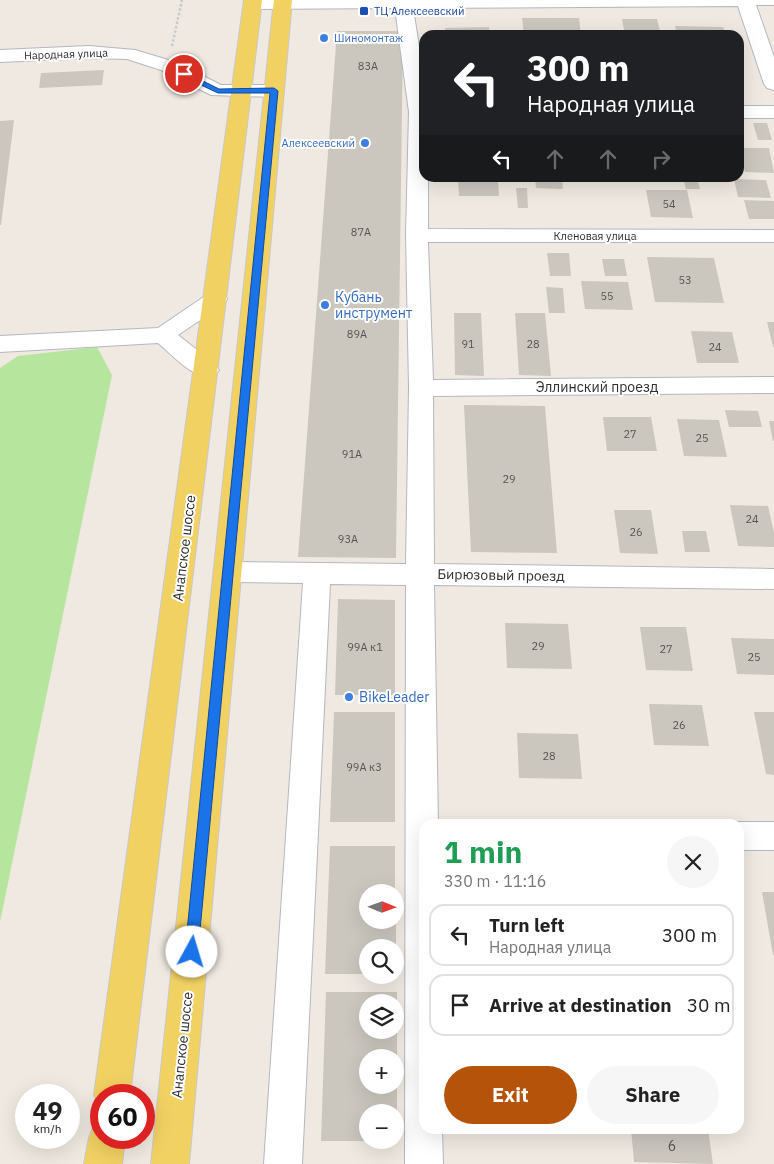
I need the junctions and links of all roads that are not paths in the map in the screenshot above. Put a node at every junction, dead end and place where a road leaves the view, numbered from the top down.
1 (745, 0) edge
2 (774, 0) edge
3 (253, 2) edge
4 (282, 2) edge
5 (403, 2) edge
6 (0, 56) edge
7 (774, 84) edge
8 (241, 91) junction
9 (274, 91) junction
10 (419, 95) edge
11 (744, 112) edge
12 (774, 112) edge
13 (419, 182) edge
14 (417, 235) junction
15 (774, 236) edge
16 (216, 299) junction
17 (162, 334) junction
18 (0, 344) edge
19 (207, 370) junction
20 (774, 386) edge
21 (421, 388) junction
22 (229, 572) junction
23 (317, 573) junction
24 (420, 574) junction
25 (774, 579) edge
26 (423, 819) edge
27 (744, 836) edge
28 (774, 836) edge
29 (113, 1084) edge
30 (424, 1134) edge
31 (105, 1149) edge
32 (103, 1164) edge
33 (170, 1164) edge
34 (283, 1164) edge
35 (424, 1164) edge

1 - 2 street
1 - 5 street
1 - 7 street
3 - 4 street
3 - 8 main road, Анапское шоссе
4 - 5 street
4 - 9 main road, Анапское шоссе
5 - 10 street
6 - 8 street, Народная улица
8 - 9 street, Народная улица
8 - 16 main road, Анапское шоссе
9 - 22 main road, Анапское шоссе
11 - 12 street
13 - 14 street
14 - 15 street, Кленовая улица
14 - 21 street
16 - 17 street
16 - 19 main road, Анапское шоссе
17 - 18 street
17 - 19 street
19 - 29 main road, Анапское шоссе
20 - 21 street, Эллинский проезд
21 - 24 street
22 - 23 street, Бирюзовый проезд
22 - 33 main road, Анапское шоссе
23 - 24 street, Бирюзовый проезд
23 - 34 street
24 - 25 street, Бирюзовый проезд
24 - 26 street
27 - 28 street
30 - 35 street
31 - 32 main road

